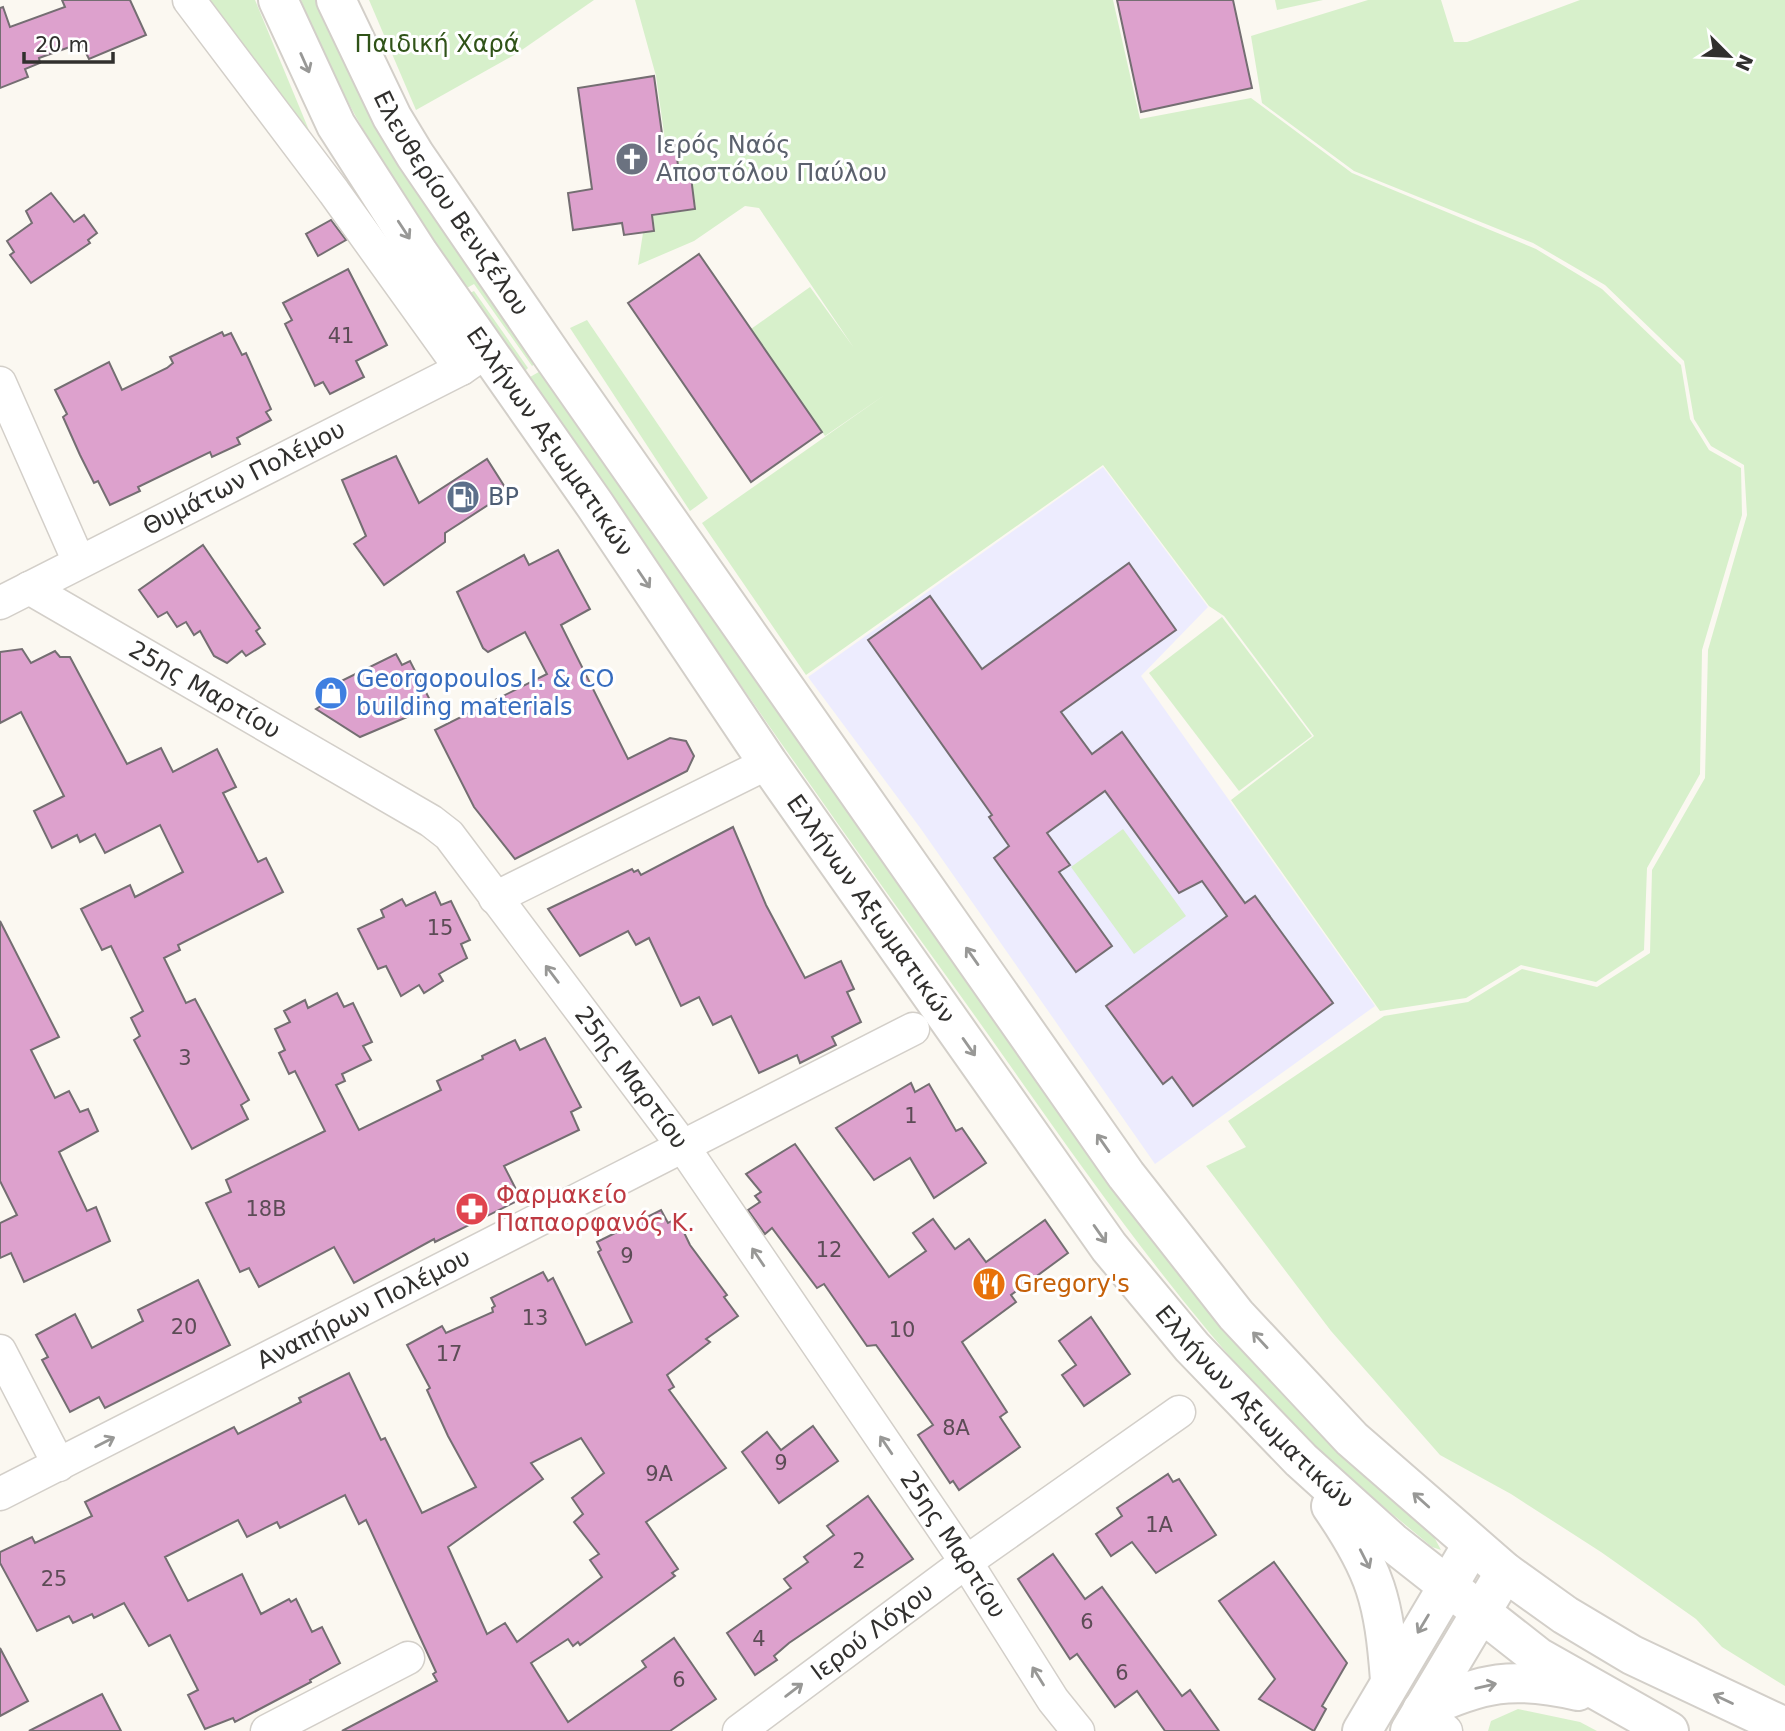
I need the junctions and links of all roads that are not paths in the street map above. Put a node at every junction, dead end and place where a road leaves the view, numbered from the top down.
1 (189, 0) edge
2 (278, 0) edge
3 (336, 0) edge
4 (367, 173) junction
5 (334, 192) junction
6 (533, 328) joint
7 (474, 360) junction
8 (0, 383) edge
9 (79, 562) junction
10 (29, 588) junction
11 (0, 603) edge
12 (768, 762) junction
13 (495, 898) junction
14 (914, 1029) dead end
15 (682, 1145) junction
16 (0, 1350) edge
17 (1179, 1412) dead end
18 (1301, 1460) junction
19 (59, 1465) junction
20 (0, 1494) edge
21 (1472, 1545) junction
22 (966, 1562) junction
23 (1505, 1572) junction
24 (1446, 1586) junction
25 (1479, 1614) junction
26 (408, 1658) dead end
27 (1390, 1680) junction
28 (1605, 1698) junction
29 (1426, 1724) edge
30 (1785, 1727) edge
31 (267, 1731) edge
32 (739, 1731) edge
33 (1078, 1731) edge
34 (1362, 1731) edge
35 (1669, 1731) edge

1 - 5 street, Ελλήνων Αξιωματικών
2 -> 4 main road
3 - 6 main road, Ελευθερίου Βενιζέλου
4 - 5 street
4 -> 7 main road, Ελλήνων Αξιωματικών
5 - 7 street, Ελλήνων Αξιωματικών
21 -> 6 main road, Ελλήνων Αξιωματικών
7 - 9 street, Θυµάτων Πολέµου
7 -> 12 main road, Ελλήνων Αξιωματικών
8 - 9 street
9 - 10 street, Θυµάτων Πολέµου
10 - 11 street, Θυµάτων Πολέµου
10 - 13 street, 25ης Μαρτίου
12 - 13 street
12 -> 18 main road, Ελλήνων Αξιωματικών
15 -> 13 street, 25ης Μαρτίου
14 - 15 street, Αναπήρων Πολέμου
19 -> 15 street, Αναπήρων Πολέμου
22 -> 15 street, 25ης Μαρτίου
16 - 19 street
17 - 22 street, Ιερού Λόχου
18 - 24 main road, Ελλήνων Αξιωματικών
18 -> 27 main road
19 - 20 street, Αναπήρων Πολέμου
21 - 23 main road, Ελλήνων Αξιωματικών
21 - 24 main road
32 -> 22 street, Ιερού Λόχου
33 -> 22 street, 25ης Μαρτίου
23 - 25 main road
30 -> 23 main road, Ελλήνων Αξιωματικών
24 - 25 main road, Ελλήνων Αξιωματικών
24 -> 27 main road
25 - 28 main road, Ελλήνων Αξιωματικών
25 - 29 main road
26 - 31 street
27 - 34 main road
29 -> 28 main road
28 - 35 main road

